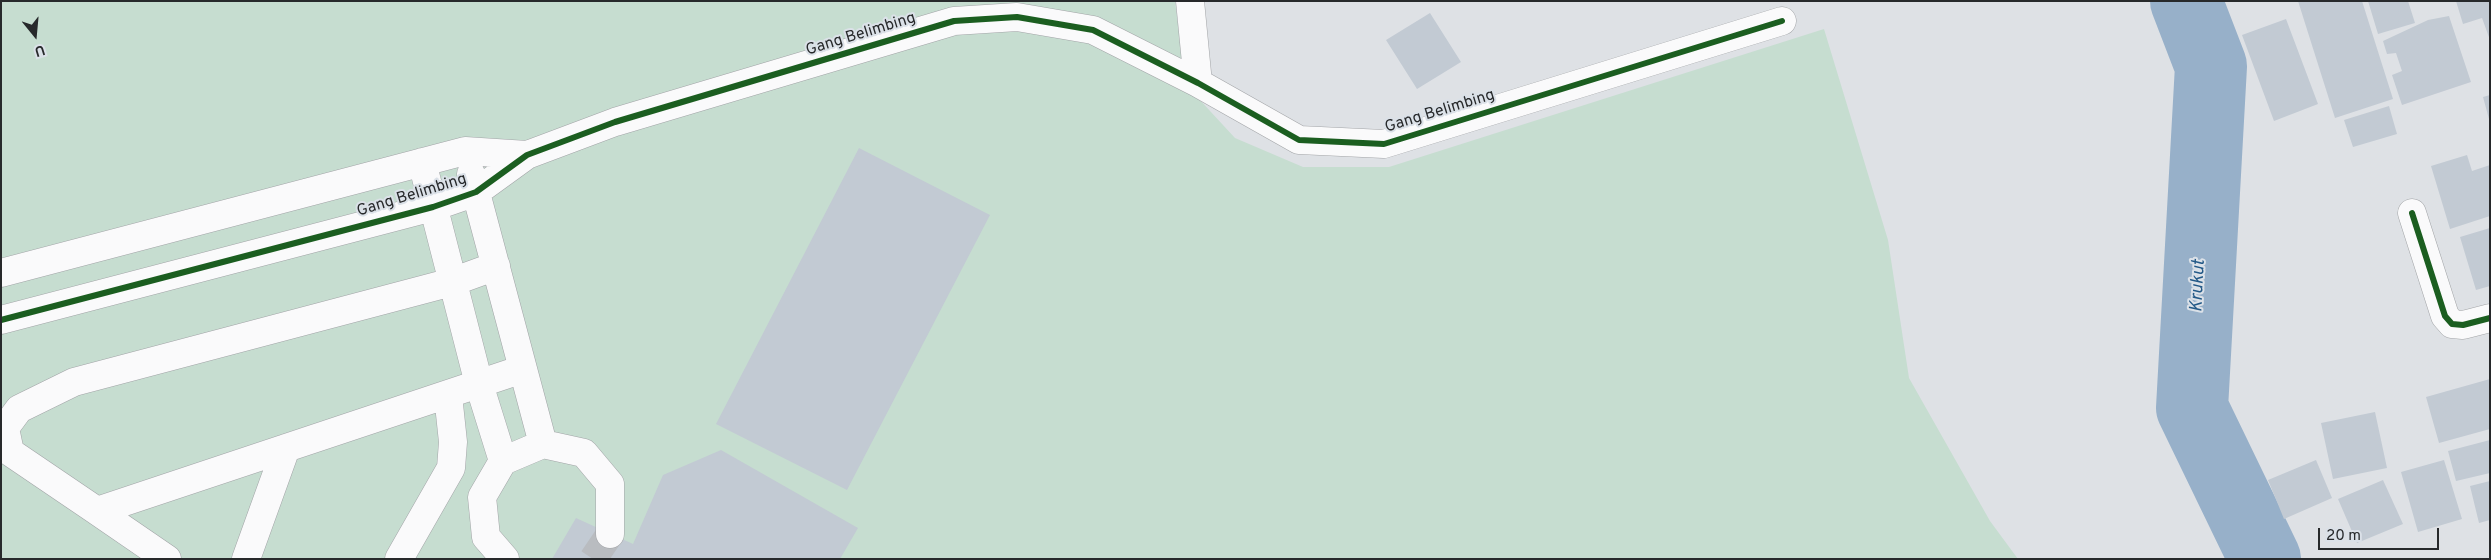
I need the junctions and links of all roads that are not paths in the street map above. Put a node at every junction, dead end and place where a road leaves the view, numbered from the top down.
1 (1190, 1) edge
2 (1782, 21) dead end
3 (1198, 83) junction
4 (465, 151) junction
5 (527, 155) junction
6 (422, 162) junction
7 (476, 192) junction
8 (433, 207) junction
9 (2412, 213) dead end
10 (496, 266) junction
11 (1, 273) edge
12 (452, 282) junction
13 (2490, 318) edge
14 (1, 320) edge
15 (523, 369) junction
16 (480, 384) junction
17 (448, 395) junction
18 (543, 444) junction
19 (286, 448) junction
20 (503, 461) junction
21 (97, 510) junction
22 (610, 534) tunnel mouth
23 (167, 559) edge
24 (246, 559) edge
25 (399, 559) edge
26 (505, 559) edge

1 - 3 street
2 - 3 street, Gang Belimbing
3 - 5 street, Gang Belimbing
4 - 5 street, Gang Belimbing
4 - 6 street, Gang Belimbing
4 - 7 street
5 - 7 street, Gang Belimbing
6 - 8 street
6 - 11 street, Gang Belimbing
7 - 8 street, Gang Belimbing
7 - 10 street
8 - 12 street
8 - 14 street, Gang Belimbing
9 - 13 street
10 - 12 street
10 - 15 street
12 - 16 street
12 - 21 street
15 - 16 street
15 - 18 street
16 - 17 street
16 - 20 street
17 - 19 street
17 - 25 street
18 - 20 street
18 - 22 street
19 - 21 street
19 - 24 street
20 - 26 street
21 - 23 street

